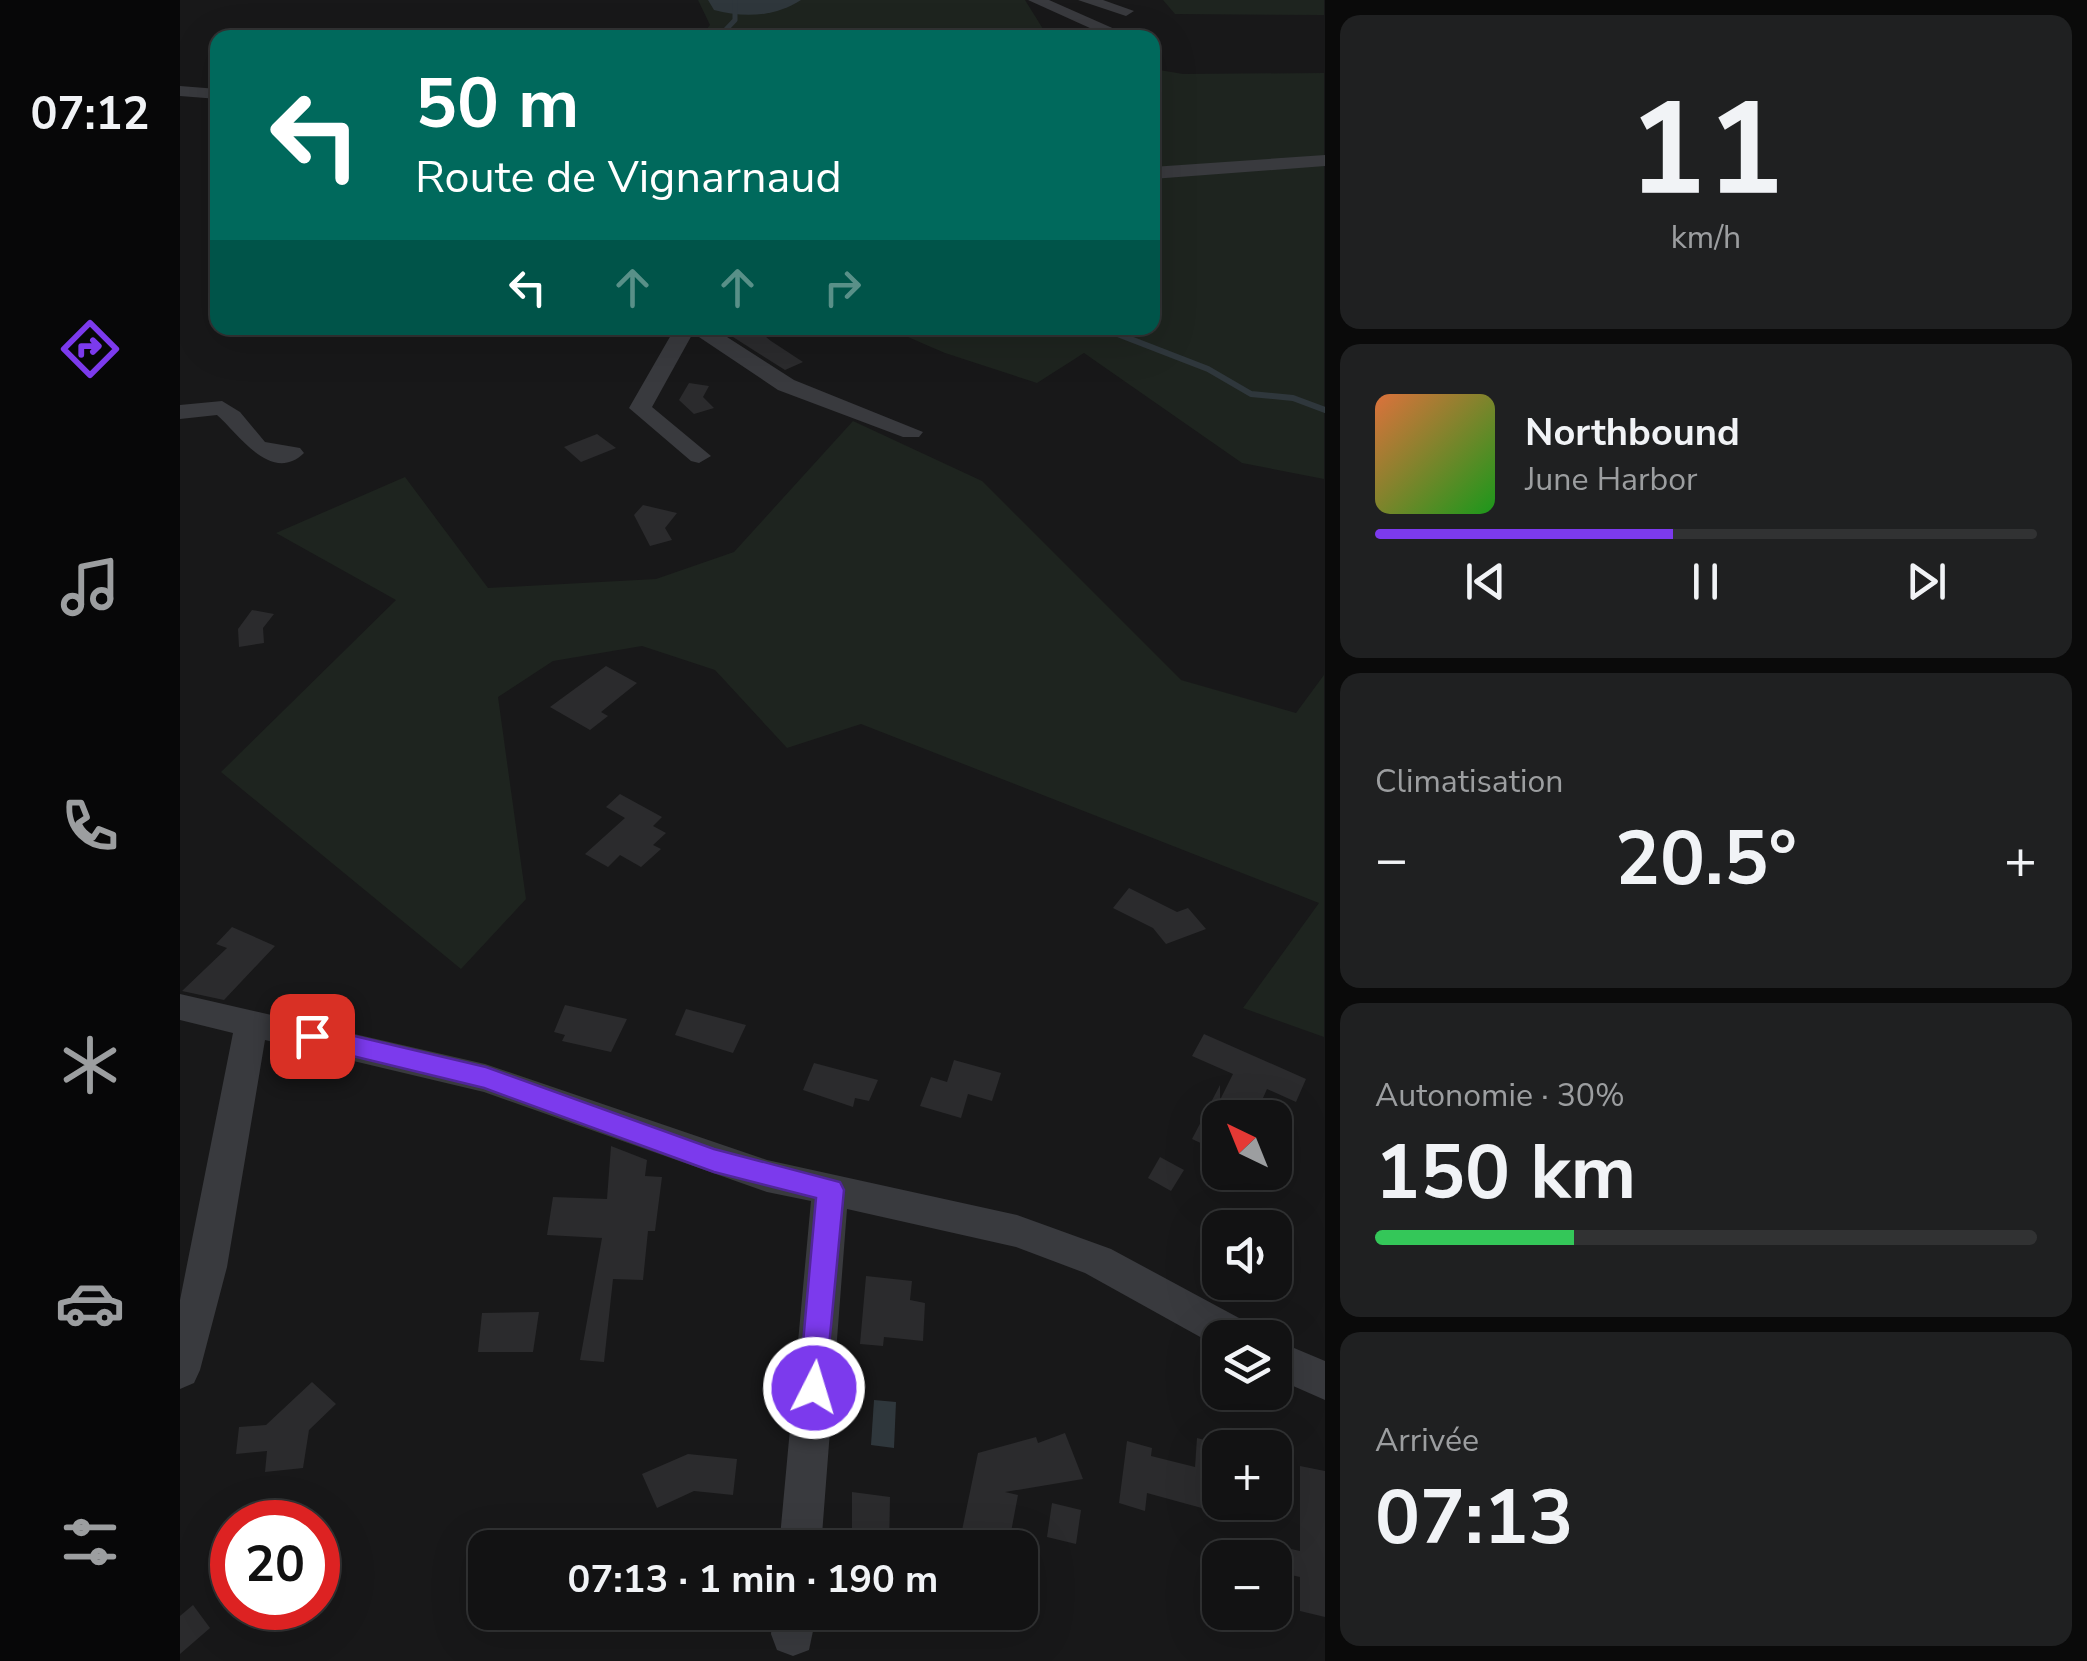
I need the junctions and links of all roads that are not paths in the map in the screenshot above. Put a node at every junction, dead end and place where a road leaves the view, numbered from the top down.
1 (1036, 0) edge
2 (1086, 0) edge
3 (1126, 11) dead end
4 (1108, 30) edge
5 (180, 91) edge
6 (210, 93) edge
7 (1324, 160) edge
8 (1160, 172) edge
9 (681, 335) edge
10 (709, 335) edge
11 (180, 412) edge
12 (911, 432) dead end
13 (292, 452) dead end
14 (699, 456) dead end
15 (180, 1007) edge
16 (251, 1023) junction
17 (830, 1190) junction
18 (1205, 1320) edge
19 (1292, 1366) edge
20 (180, 1370) edge
21 (1324, 1381) edge
22 (802, 1530) edge

1 - 4 street
2 - 3 street
5 - 6 street
7 - 8 street
9 - 14 street
10 - 12 street
11 - 13 street
15 - 16 street
16 - 17 street
16 - 20 street
17 - 18 street
17 - 22 street
19 - 21 street

